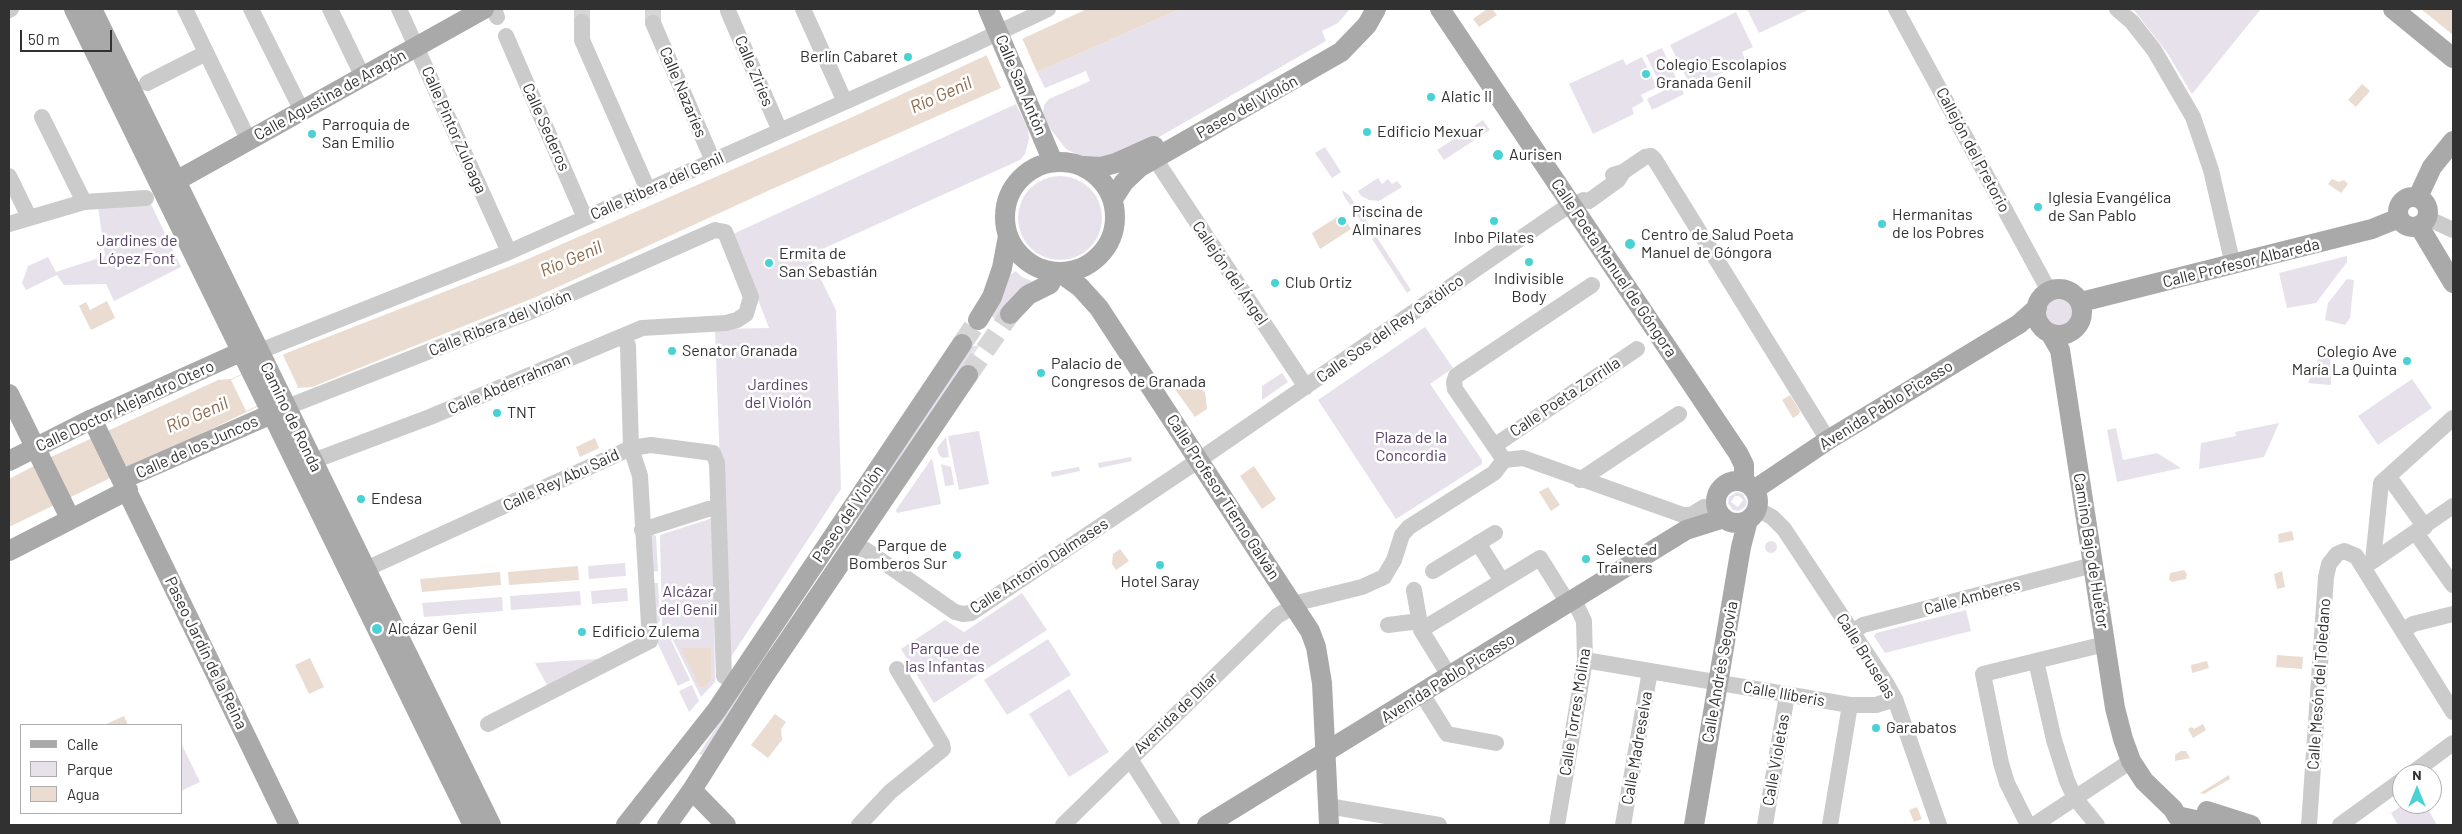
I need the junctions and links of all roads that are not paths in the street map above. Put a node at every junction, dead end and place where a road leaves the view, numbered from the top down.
1 (89, 9) edge
2 (184, 9) edge
3 (251, 9) edge
4 (330, 9) edge
5 (399, 9) edge
6 (803, 9) edge
7 (988, 9) edge
8 (1048, 9) edge
9 (1363, 9) edge
10 (1376, 9) edge
11 (1440, 9) edge
12 (1898, 9) edge
13 (2117, 9) edge
14 (2393, 9) edge
15 (728, 11) dead end
16 (491, 12) edge
17 (582, 22) tunnel mouth
18 (653, 23) tunnel mouth
19 (506, 36) dead end
20 (1001, 39) junction
21 (417, 46) junction
22 (206, 53) junction
23 (2453, 58) edge
24 (363, 77) junction
25 (147, 83) dead end
26 (845, 102) junction
27 (302, 111) junction
28 (42, 117) dead end
29 (780, 131) junction
30 (249, 140) junction
31 (2453, 141) edge
32 (1155, 159) junction
33 (713, 161) junction
34 (1053, 162) junction
35 (1083, 166) junction
36 (9, 176) edge
37 (161, 189) junction
38 (648, 190) junction
39 (2418, 197) junction
40 (1113, 199) junction
41 (84, 202) junction
42 (1578, 203) junction
43 (29, 218) junction
44 (585, 218) junction
45 (2399, 218) junction
46 (2423, 222) junction
47 (9, 224) edge
48 (2453, 230) edge
49 (1008, 236) junction
50 (509, 252) junction
51 (2233, 265) junction
52 (1057, 272) junction
53 (2452, 280) edge
54 (1592, 285) dead end
55 (2049, 291) junction
56 (2081, 302) junction
57 (2036, 308) junction
58 (1010, 314) tunnel mouth
59 (978, 320) tunnel mouth
60 (2019, 324) junction
61 (709, 325) joint
62 (624, 336) junction
63 (2056, 337) junction
64 (962, 344) tunnel mouth
65 (1637, 349) dead end
66 (254, 360) junction
67 (968, 375) tunnel mouth
68 (1306, 386) junction
69 (9, 394) edge
70 (276, 404) junction
71 (1679, 414) dead end
72 (22, 420) junction
73 (96, 426) junction
74 (2450, 427) edge
75 (67, 432) junction
76 (1828, 440) junction
77 (1494, 446) junction
78 (631, 448) junction
79 (39, 453) junction
80 (1199, 460) junction
81 (1504, 460) junction
82 (9, 461) edge
83 (313, 461) junction
84 (2389, 477) junction
85 (1580, 480) junction
86 (123, 481) junction
87 (1751, 500) junction
88 (2453, 506) edge
89 (718, 509) junction
90 (1717, 510) junction
91 (66, 511) junction
92 (642, 530) junction
93 (2420, 530) junction
94 (1495, 532) dead end
95 (1478, 543) junction
96 (852, 546) junction
97 (824, 548) junction
98 (9, 551) edge
99 (2368, 564) junction
100 (2093, 565) junction
101 (2448, 565) edge
102 (366, 569) junction
103 (1433, 571) dead end
104 (1502, 581) junction
105 (2453, 585) edge
106 (1414, 590) dead end
107 (1571, 602) junction
108 (1294, 605) junction
109 (2453, 614) edge
110 (1388, 626) dead end
111 (1420, 626) junction
112 (2403, 631) junction
113 (1852, 632) junction
114 (2105, 644) junction
115 (1585, 660) junction
116 (2036, 661) junction
117 (897, 669) dead end
118 (1650, 671) junction
119 (1450, 677) junction
120 (760, 682) junction
121 (734, 683) junction
122 (1718, 683) junction
123 (1422, 694) junction
124 (1787, 695) junction
125 (1895, 699) junction
126 (1850, 706) junction
127 (716, 711) junction
128 (2453, 712) edge
129 (488, 724) dead end
130 (1496, 743) dead end
131 (2453, 743) edge
132 (1326, 753) junction
133 (2129, 756) junction
134 (1130, 758) junction
135 (2425, 764) edge
136 (1296, 771) junction
137 (2392, 787) edge
138 (692, 790) junction
139 (2075, 798) junction
140 (1328, 808) edge
141 (2176, 814) edge
142 (1429, 824) edge
143 (289, 825) edge
144 (473, 825) edge
145 (491, 825) edge
146 (626, 825) edge
147 (640, 825) edge
148 (653, 825) edge
149 (667, 825) edge
150 (726, 825) edge
151 (859, 825) edge
152 (1063, 825) edge
153 (1172, 825) edge
154 (1207, 825) edge
155 (1557, 825) edge
156 (1623, 825) edge
157 (1694, 825) edge
158 (1765, 825) edge
159 (1830, 825) edge
160 (1939, 825) edge
161 (2028, 825) edge
162 (2034, 825) edge
163 (2097, 825) edge
164 (2219, 825) edge
165 (2250, 825) edge
166 (2309, 825) edge
167 (2340, 825) edge

1 - 37 main road, Camino de Ronda
1 - 37 main road, Camino de Ronda
2 - 22 street
3 - 27 street
4 - 24 street
5 - 21 street, Calle Pintor Zuloaga
6 - 26 street
7 - 20 main road, Calle San Antón
8 - 20 street, Calle Ribera del Genil
9 - 35 main road, Paseo del Violón
10 - 32 main road, Paseo del Violón
11 - 42 main road, Calle Poeta Manuel de Góngora
12 - 55 street, Callejón del Pretorio
13 - 51 street
14 - 23 main road
15 - 29 street, Calle Ziríes
16 - 21 main road, Calle Agustina de Aragón
17 - 38 street
18 - 33 street, Calle Nazaríes
19 - 44 street, Calle Sederos
20 - 26 street, Calle Ribera del Genil
20 - 34 main road, Calle San Antón
21 - 24 main road, Calle Agustina de Aragón
21 - 50 street, Calle Pintor Zuloaga
22 - 25 street
22 - 30 street
24 - 27 main road, Calle Agustina de Aragón
26 - 29 street, Calle Ribera del Genil
27 - 30 main road, Calle Agustina de Aragón
28 - 41 street
29 - 33 street, Calle Ribera del Genil
30 - 37 main road, Calle Agustina de Aragón
31 - 39 main road
32 - 40 main road, Paseo del Violón
32 - 68 street, Callejón del Ángel
33 - 38 street, Calle Ribera del Genil
34 - 35 main road
34 - 49 main road
35 - 40 main road
36 - 43 street
37 - 41 street
37 - 66 main road, Camino de Ronda
38 - 44 street, Calle Ribera del Genil
39 - 45 main road
39 - 46 main road
40 - 52 main road
41 - 43 street
42 - 68 street, Calle Sos del Rey Católico
42 - 76 street, Calle Sos del Rey Católico
42 - 87 main road, Calle Poeta Manuel de Góngora
43 - 47 street
44 - 50 street, Calle Ribera del Genil
45 - 46 main road
45 - 51 main road, Calle Profesor Albareda
46 - 48 street
46 - 53 main road
49 - 52 main road
49 - 59 main road
50 - 66 street, Calle Ribera del Genil
51 - 56 main road, Calle Profesor Albareda
52 - 58 main road
52 - 80 main road, Calle Profesor Tierno Galván
54 - 77 street
55 - 56 main road
55 - 57 main road
56 - 63 main road
57 - 60 main road, Avenida Pablo Picasso
57 - 63 main road
60 - 63 main road
60 - 76 main road, Avenida Pablo Picasso
61 - 62 street, Calle Abderrahman
61 - 70 street, Calle Ribera del Violón
62 - 78 street
62 - 83 street, Calle Abderrahman
63 - 100 main road, Camino Bajo de Huétor
64 - 97 main road, Paseo del Violón
65 - 77 street, Calle Poeta Zorrilla
66 - 70 main road, Camino de Ronda
66 - 73 main road, Calle Doctor Alejandro Otero
67 - 96 main road, Paseo del Violón
68 - 80 street, Calle Sos del Rey Católico
69 - 72 main road
70 - 83 main road, Camino de Ronda
70 - 86 main road, Calle de los Juncos
70 - 144 main road, Camino de Ronda
71 - 85 street
72 - 75 main road
72 - 79 main road
73 - 75 main road, Calle Doctor Alejandro Otero
73 - 86 main road, Paseo Jardín de la Reina
74 - 84 street
75 - 79 main road, Calle Doctor Alejandro Otero
76 - 87 main road, Avenida Pablo Picasso
77 - 81 street
78 - 89 street
78 - 92 street, Calle Rey Abu Said
78 - 102 street, Calle Rey Abu Said
79 - 82 main road, Calle Doctor Alejandro Otero
79 - 91 main road
80 - 96 street, Calle Antonio Dalmases
80 - 108 main road, Calle Profesor Tierno Galván
81 - 85 street
81 - 108 street
83 - 102 main road, Camino de Ronda
84 - 93 street
84 - 99 street
85 - 90 street
86 - 91 main road, Calle de los Juncos
86 - 143 main road, Paseo Jardín de la Reina
87 - 90 main road
87 - 90 main road, Avenida Pablo Picasso
87 - 113 street, Calle Bruselas
87 - 122 main road, Calle Andrés Segovia
88 - 93 street
89 - 92 street
89 - 121 street
90 - 107 main road, Avenida Pablo Picasso
91 - 98 main road, Calle de los Juncos
92 - 129 street, Calle Rey Abu Said
93 - 99 street
93 - 101 street
94 - 95 street
95 - 103 street
95 - 104 street
96 - 97 main road
96 - 120 main road, Paseo del Violón
97 - 121 main road, Paseo del Violón
99 - 112 street
99 - 166 street, Calle Mesón del Toledano
100 - 113 street, Calle Amberes
100 - 114 main road, Camino Bajo de Huétor
101 - 105 street
102 - 145 main road, Camino de Ronda
104 - 107 street, Calle Torres Molina
104 - 111 street
106 - 111 street
107 - 115 street, Calle Torres Molina
107 - 119 main road, Avenida Pablo Picasso
108 - 132 main road, Calle Profesor Tierno Galván
108 - 134 street, Avenida de Dílar
109 - 112 street
110 - 111 street
111 - 119 street
112 - 128 street
113 - 125 street, Calle Bruselas
114 - 116 street
114 - 133 main road, Camino Bajo de Huétor
115 - 118 street, Calle Ilíberis
115 - 155 street, Calle Torres Molina
116 - 139 street
116 - 161 street
117 - 151 street
118 - 122 street, Calle Ilíberis
118 - 156 street, Calle Madreselva
119 - 123 main road, Avenida Pablo Picasso
120 - 138 main road, Paseo del Violón
120 - 148 main road, Paseo del Violón
121 - 127 main road, Paseo del Violón
122 - 124 street, Calle Ilíberis
122 - 157 main road, Calle Andrés Segovia
123 - 130 street
123 - 132 main road, Avenida Pablo Picasso
124 - 126 street, Calle Ilíberis
124 - 158 street, Calle Violetas
125 - 126 street, Calle Ilíberis
125 - 160 street, Calle Bruselas
126 - 159 street
127 - 146 main road, Paseo del Violón
127 - 147 main road, Paseo del Violón
131 - 135 street
132 - 136 main road, Avenida Pablo Picasso
132 - 140 main road, Calle Profesor Tierno Galván
133 - 139 street
133 - 141 main road, Camino Bajo de Huétor
133 - 141 main road, Camino Bajo de Huétor
134 - 152 street, Avenida de Dílar
134 - 153 street
136 - 140 main road
136 - 154 main road, Avenida Pablo Picasso
137 - 167 street
138 - 149 main road, Paseo del Violón
138 - 150 main road
139 - 162 street
139 - 163 street
140 - 142 street
141 - 164 main road, Camino Bajo de Huétor
141 - 165 main road, Camino Bajo de Huétor

